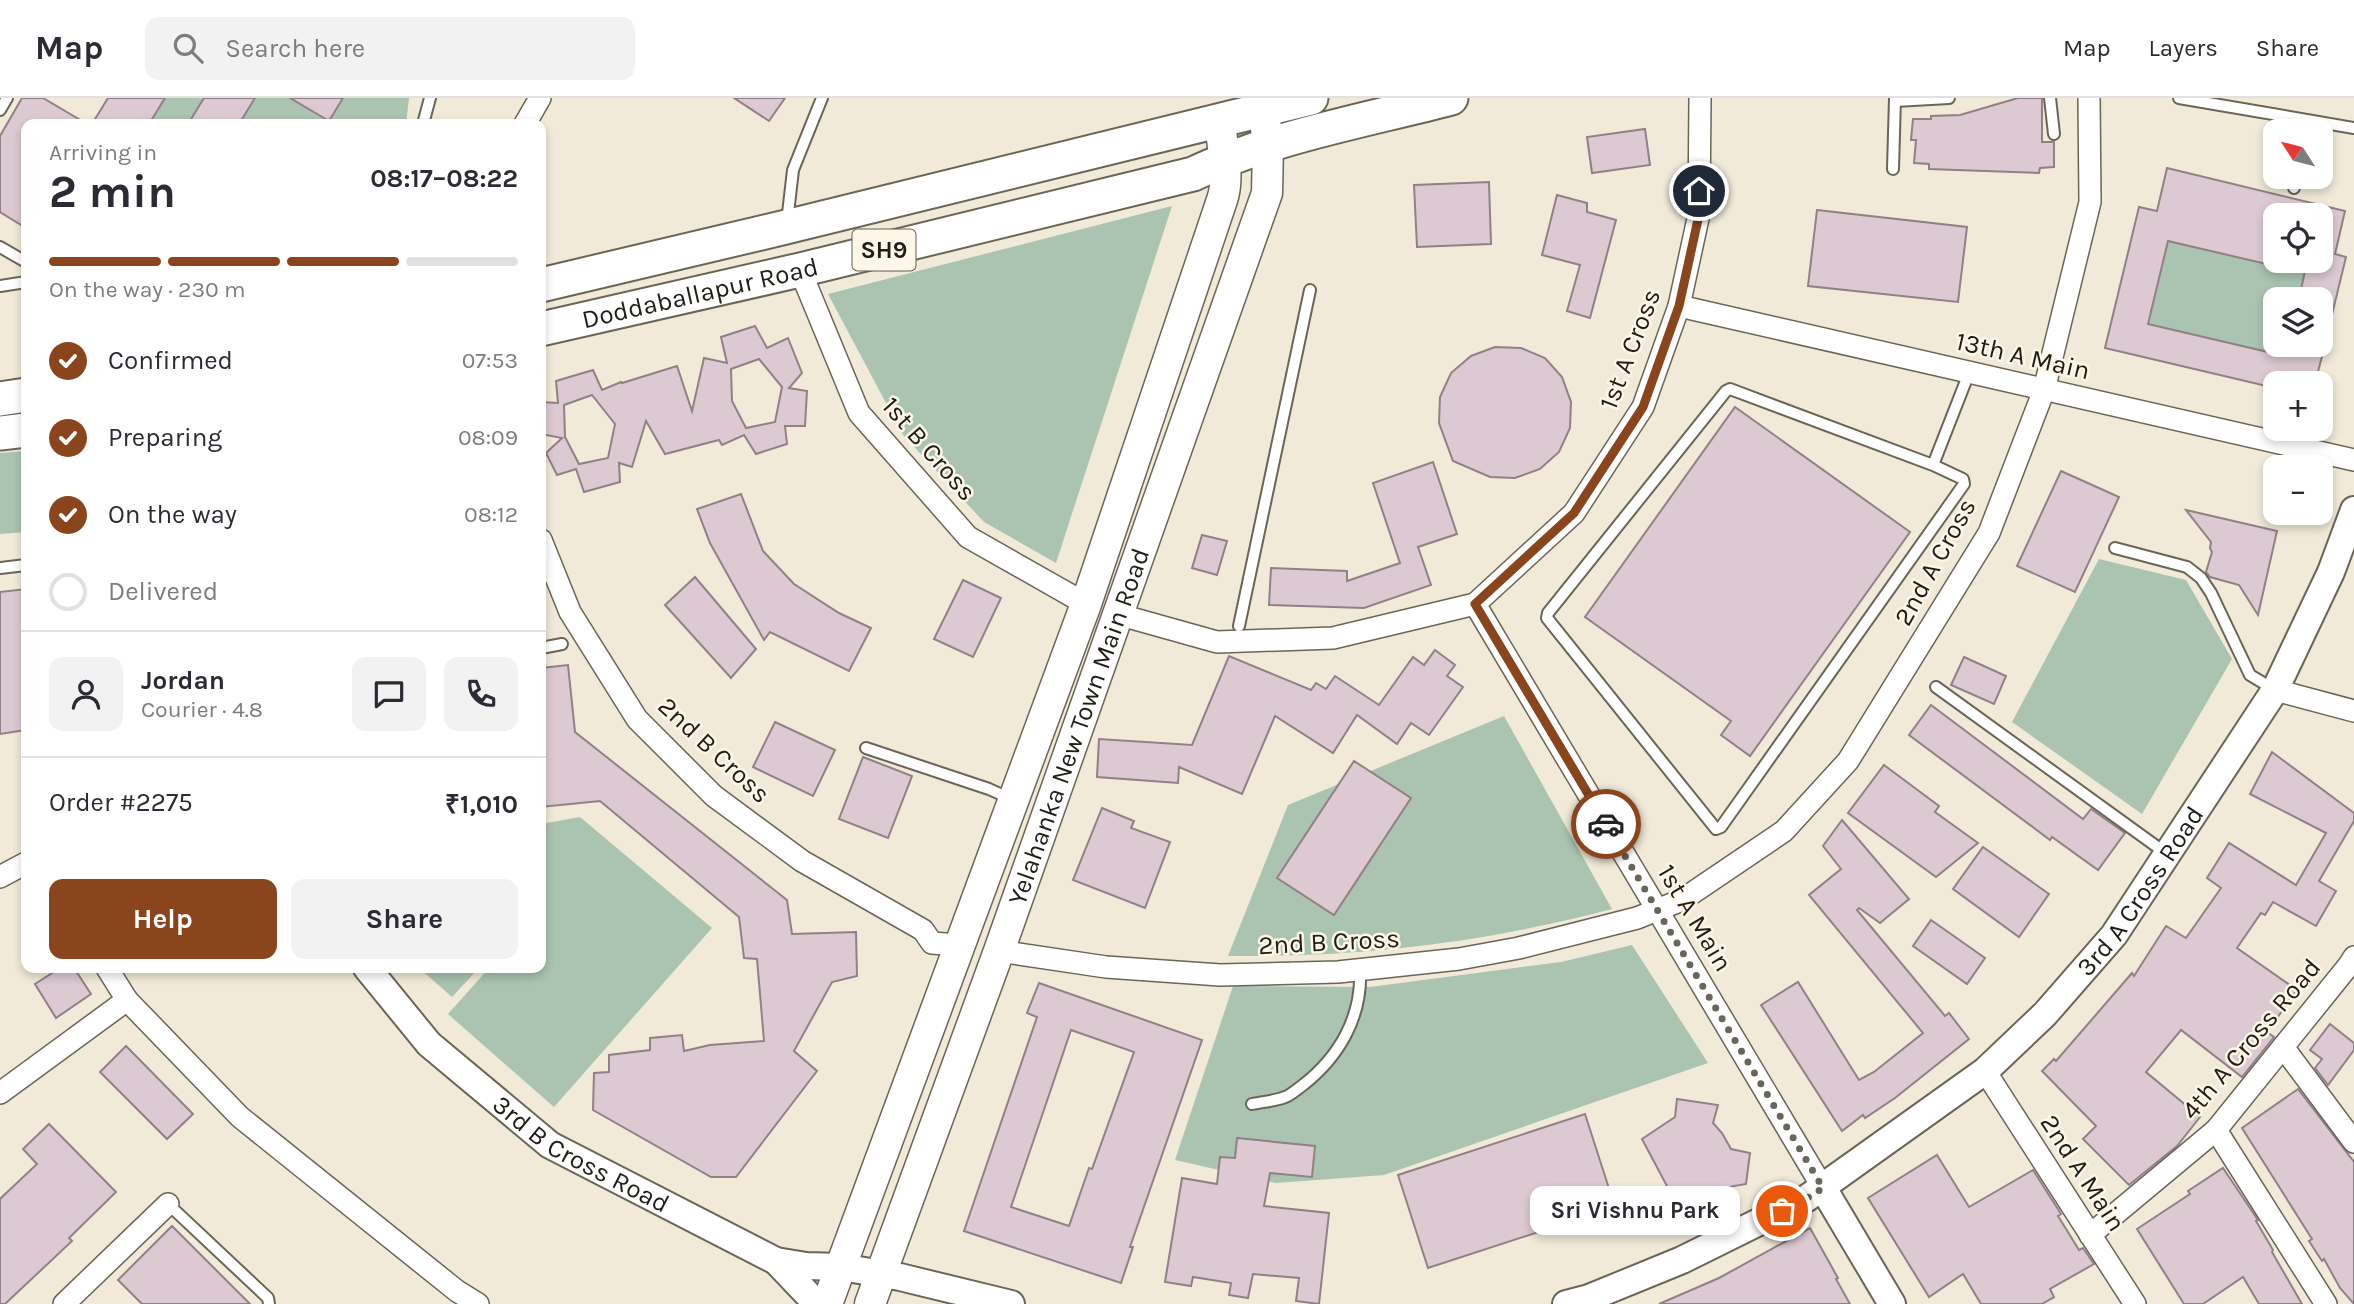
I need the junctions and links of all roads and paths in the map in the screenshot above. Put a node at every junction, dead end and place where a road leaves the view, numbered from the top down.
1 (7, 98) edge
2 (430, 98) edge
3 (540, 98) edge
4 (822, 98) edge
5 (1311, 98) edge
6 (1451, 98) edge
7 (1700, 98) edge
8 (1949, 98) edge
9 (2050, 98) edge
10 (2089, 98) edge
11 (2179, 98) edge
12 (1895, 99) edge
13 (0, 110) edge
14 (1264, 111) junction
15 (424, 119) edge
16 (528, 119) edge
17 (2274, 119) edge
18 (1220, 122) junction
19 (2333, 127) edge
20 (2354, 128) edge
21 (2054, 134) dead end
22 (1268, 146) junction
23 (1224, 160) junction
24 (1893, 169) dead end
25 (786, 228) junction
26 (0, 247) edge
27 (21, 259) edge
28 (800, 270) junction
29 (21, 283) edge
30 (546, 284) edge
31 (0, 286) edge
32 (1310, 290) dead end
33 (1679, 306) junction
34 (546, 328) edge
35 (1969, 373) junction
36 (2044, 390) junction
37 (21, 396) edge
38 (0, 399) edge
39 (21, 431) edge
40 (0, 433) edge
41 (2354, 460) edge
42 (1933, 465) junction
43 (2354, 510) edge
44 (2115, 548) dead end
45 (546, 552) edge
46 (21, 566) edge
47 (0, 568) edge
48 (1086, 604) junction
49 (1475, 604) junction
50 (1117, 614) junction
51 (1239, 626) dead end
52 (562, 645) dead end
53 (546, 647) edge
54 (1936, 687) dead end
55 (2274, 691) junction
56 (2354, 711) edge
57 (866, 748) dead end
58 (1013, 800) junction
59 (2167, 854) junction
60 (21, 866) edge
61 (0, 877) edge
62 (1658, 910) junction
63 (960, 945) junction
64 (999, 951) junction
65 (2354, 957) edge
66 (1360, 971) junction
67 (110, 973) edge
68 (371, 973) edge
69 (127, 1000) junction
70 (2283, 1047) junction
71 (1986, 1071) junction
72 (0, 1093) edge
73 (1252, 1104) dead end
74 (2216, 1130) junction
75 (2352, 1132) edge
76 (1823, 1188) junction
77 (168, 1204) joint
78 (2090, 1235) junction
79 (776, 1261) junction
80 (841, 1267) junction
81 (881, 1275) junction
82 (454, 1298) edge
83 (64, 1304) edge
84 (269, 1304) edge
85 (478, 1304) edge
86 (817, 1304) edge
87 (827, 1304) edge
88 (870, 1304) edge
89 (1011, 1304) edge
90 (1566, 1304) edge
91 (1892, 1304) edge
92 (2134, 1304) edge
93 (2326, 1304) edge

1 - 13 lane
2 - 15 lane
3 - 16 street
4 - 25 lane
5 - 14 main road, SH9
6 - 22 main road, SH9
7 - 33 street, 1st A Cross
8 - 12 lane
9 - 21 lane
10 - 36 street, 2nd A Cross
11 - 17 lane
12 - 24 lane
14 - 18 main road, SH9
14 - 22 main road, Yelahanka New Town Main Road
18 - 23 main road, Yelahanka New Town Main Road
18 - 25 main road, Doddaballapur Road / SH9
19 - 20 lane
22 - 23 main road, SH9
22 - 50 main road, Yelahanka New Town Main Road
23 - 28 main road, Doddaballapur Road / SH9
23 - 48 main road, Yelahanka New Town Main Road
25 - 30 main road, Doddaballapur Road / SH9
26 - 27 lane
28 - 34 main road, Doddaballapur Road / SH9
28 - 48 street, 1st B Cross
29 - 31 lane
32 - 51 lane
33 - 35 street, 13th A Main
33 - 49 street, 1st A Cross
35 - 36 street, 13th A Main
35 - 42 lane
36 - 41 street, 13th A Main
36 - 62 street, 2nd A Cross
37 - 38 main road
39 - 40 main road
42 - 42 lane
43 - 55 street, 3rd A Cross Road
44 - 55 lane
45 - 63 street, 2nd B Cross
46 - 47 lane
48 - 58 main road, Yelahanka New Town Main Road
49 - 50 street
49 - 62 street, 1st A Main
50 - 64 main road, Yelahanka New Town Main Road
52 - 53 lane
54 - 59 lane
55 - 56 street
55 - 59 street, 3rd A Cross Road
57 - 58 lane
58 - 63 main road, Yelahanka New Town Main Road
59 - 71 street, 3rd A Cross Road
60 - 61 street
62 - 66 street, 2nd B Cross
62 - 76 street, 1st A Main
63 - 80 main road, Yelahanka New Town Main Road
64 - 66 street, 2nd B Cross
64 - 81 main road, Yelahanka New Town Main Road
65 - 70 street, 4th A Cross Road
66 - 73 lane
67 - 69 street
68 - 79 street, 3rd B Cross Road
69 - 72 street
69 - 82 street
70 - 74 street, 4th A Cross Road
70 - 75 street
71 - 76 street, 3rd A Cross Road
71 - 78 street, 2nd A Main
74 - 78 street, 4th A Cross Road
74 - 93 street
76 - 90 street, 3rd A Cross Road
76 - 91 street
77 - 83 street
77 - 84 lane
78 - 92 street, 2nd A Main
79 - 80 street, 3rd B Cross Road
79 - 86 street
80 - 81 street, 3rd B Cross Road
80 - 87 main road, Yelahanka New Town Main Road
81 - 88 main road, Yelahanka New Town Main Road
81 - 89 street, 3rd B Cross Road
82 - 85 street

